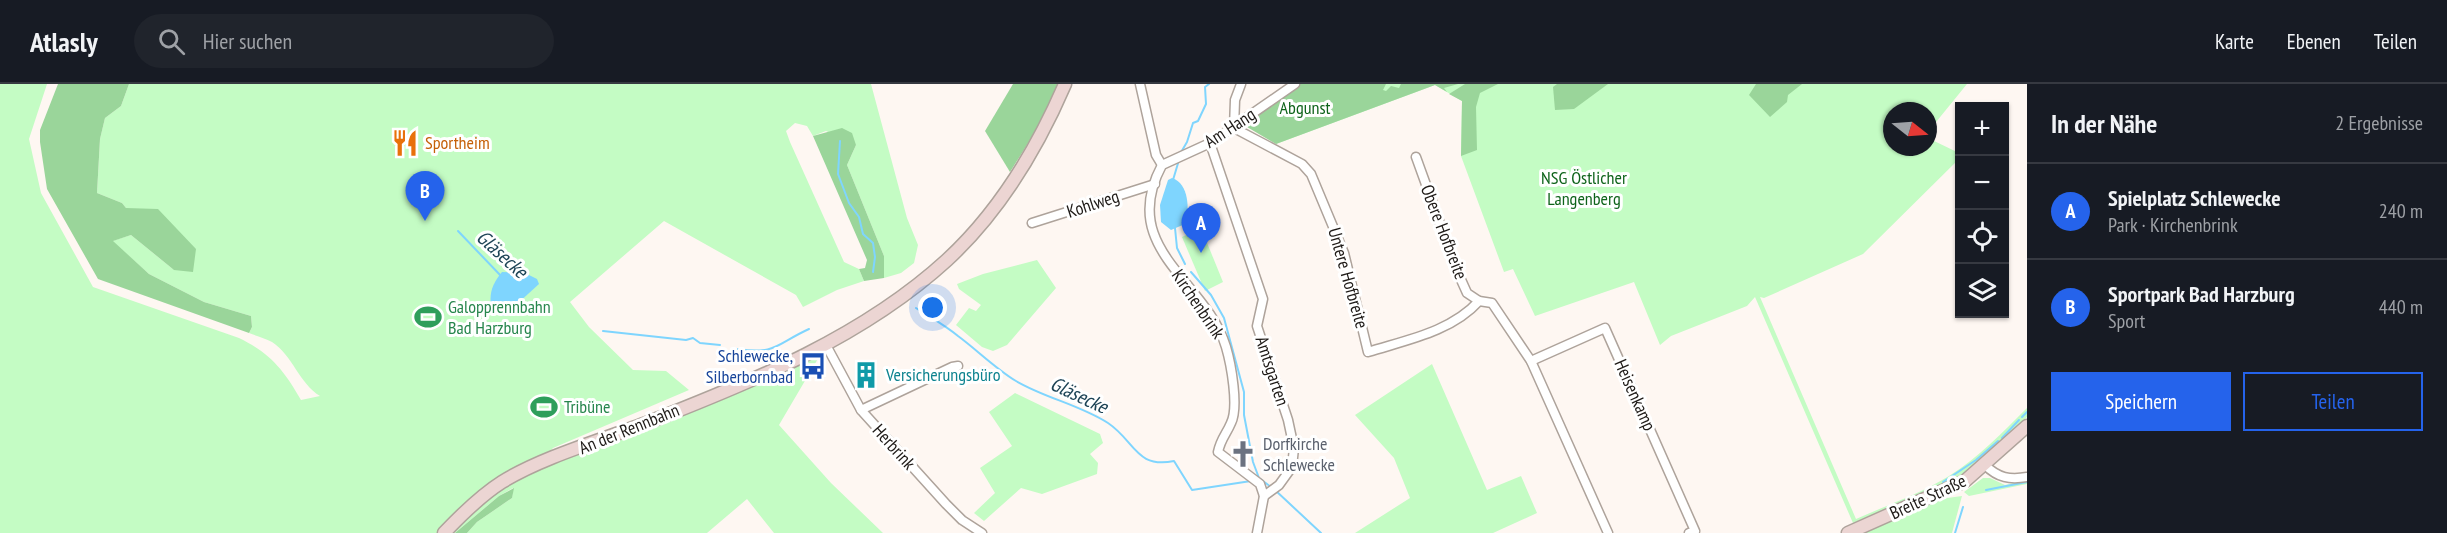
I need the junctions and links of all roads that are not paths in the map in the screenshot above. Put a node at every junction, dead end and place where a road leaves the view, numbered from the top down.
1 (1065, 84) edge
2 (1140, 84) edge
3 (1241, 84) edge
4 (1295, 84) edge
5 (1234, 128) junction
6 (1210, 143) junction
7 (1416, 157) dead end
8 (1166, 163) junction
9 (1155, 184) junction
10 (1032, 224) dead end
11 (1479, 301) junction
12 (826, 345) junction
13 (1531, 361) junction
14 (958, 366) dead end
15 (861, 410) junction
16 (2027, 426) edge
17 (1985, 465) junction
18 (2027, 477) edge
19 (1267, 493) junction
20 (444, 533) edge
21 (982, 533) edge
22 (1257, 533) edge
23 (1608, 533) edge
24 (1689, 533) edge
25 (1848, 533) edge

1 - 12 main road, An der Rennbahn
2 - 8 street
3 - 5 street
4 - 5 street, Am Hang
5 - 6 street, Am Hang
5 - 11 street, Untere Hofbreite
6 - 8 street, Am Hang
6 - 19 street, Amtsgarten
7 - 11 street, Obere Hofbreite
8 - 9 street, Kirchenbrink
9 - 10 street, Kohlweg
9 - 19 street, Kirchenbrink
11 - 13 street
12 - 15 street, Herbrink
12 - 20 main road, An der Rennbahn
13 - 23 street
13 - 24 street, Heisenkamp
14 - 15 street
15 - 21 street, Herbrink
16 - 17 main road, Breite Straße
17 - 18 street
17 - 25 main road, Breite Straße
19 - 22 street, Kirchenbrink

